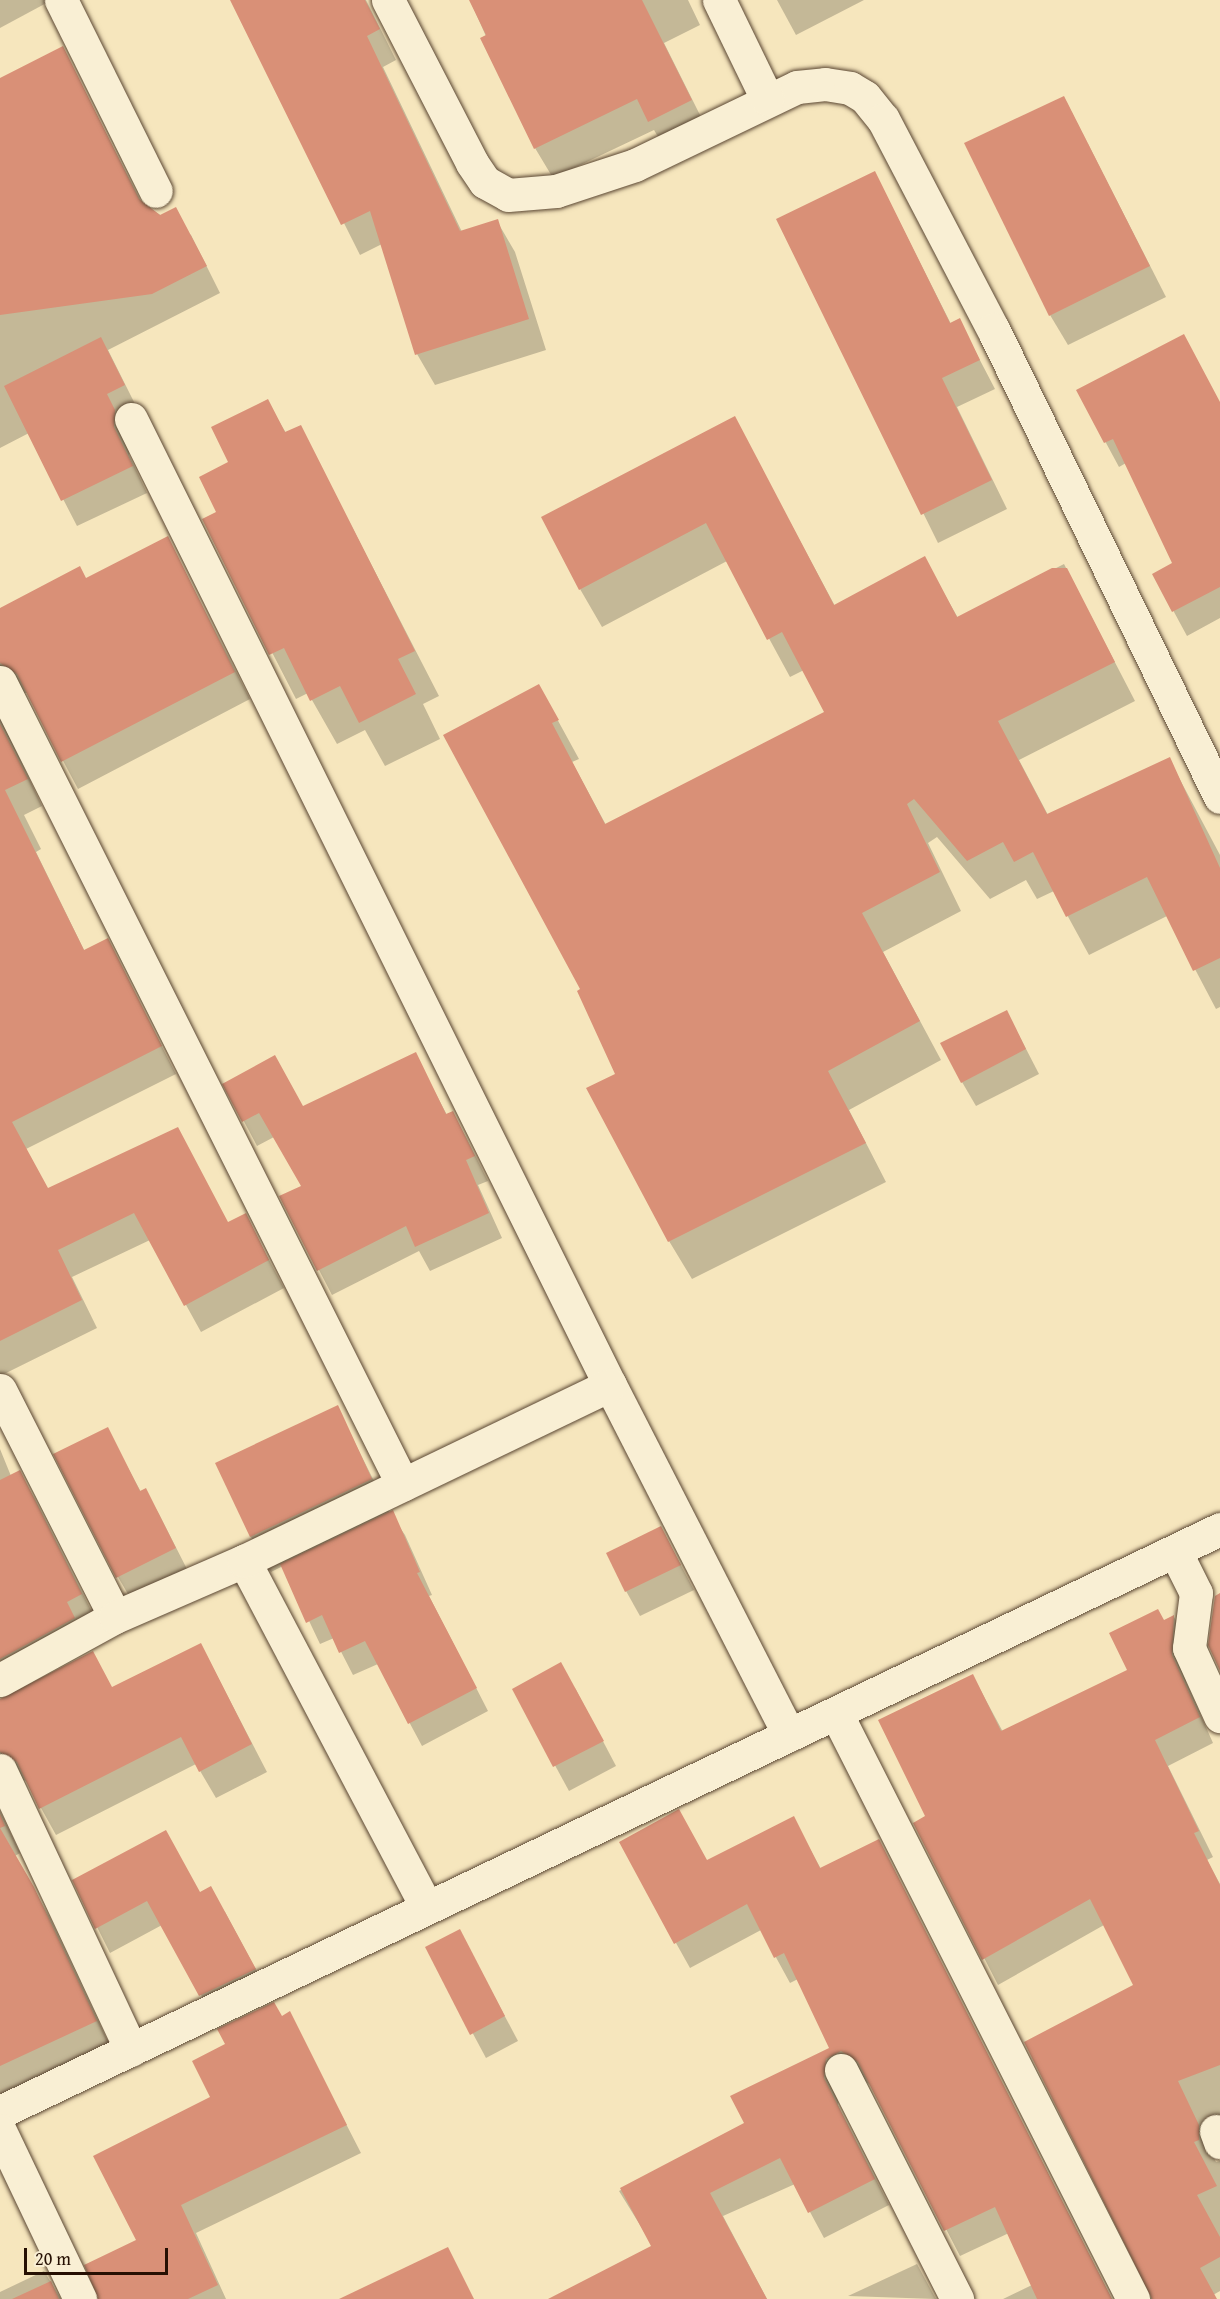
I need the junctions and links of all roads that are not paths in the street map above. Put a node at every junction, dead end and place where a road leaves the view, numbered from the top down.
1 (61, 0) edge
2 (388, 0) edge
3 (718, 0) edge
4 (767, 99) junction
5 (156, 191) dead end
6 (131, 419) dead end
7 (0, 682) edge
8 (1220, 797) edge
9 (610, 1385) junction
10 (0, 1390) edge
11 (403, 1485) junction
12 (1220, 1529) edge
13 (1175, 1551) junction
14 (244, 1561) junction
15 (114, 1617) junction
16 (0, 1680) edge
17 (836, 1713) junction
18 (1220, 1716) edge
19 (789, 1735) junction
20 (0, 1770) edge
21 (426, 1906) junction
22 (131, 2050) junction
23 (842, 2070) dead end
24 (0, 2112) edge
25 (0, 2131) edge
26 (80, 2299) edge
27 (957, 2299) edge
28 (1133, 2299) edge

1 - 5 street
2 - 4 street
3 - 4 street
4 - 8 street
6 - 9 street
7 - 11 street
9 - 11 street
9 - 19 street
10 - 15 street
11 - 14 street
12 - 13 street
13 - 17 street
13 - 18 street
14 - 15 street
14 - 21 street
15 - 16 street
17 - 19 street
17 - 28 street
19 - 21 street
20 - 22 street
21 - 22 street
22 - 24 street
23 - 27 street
25 - 26 street

